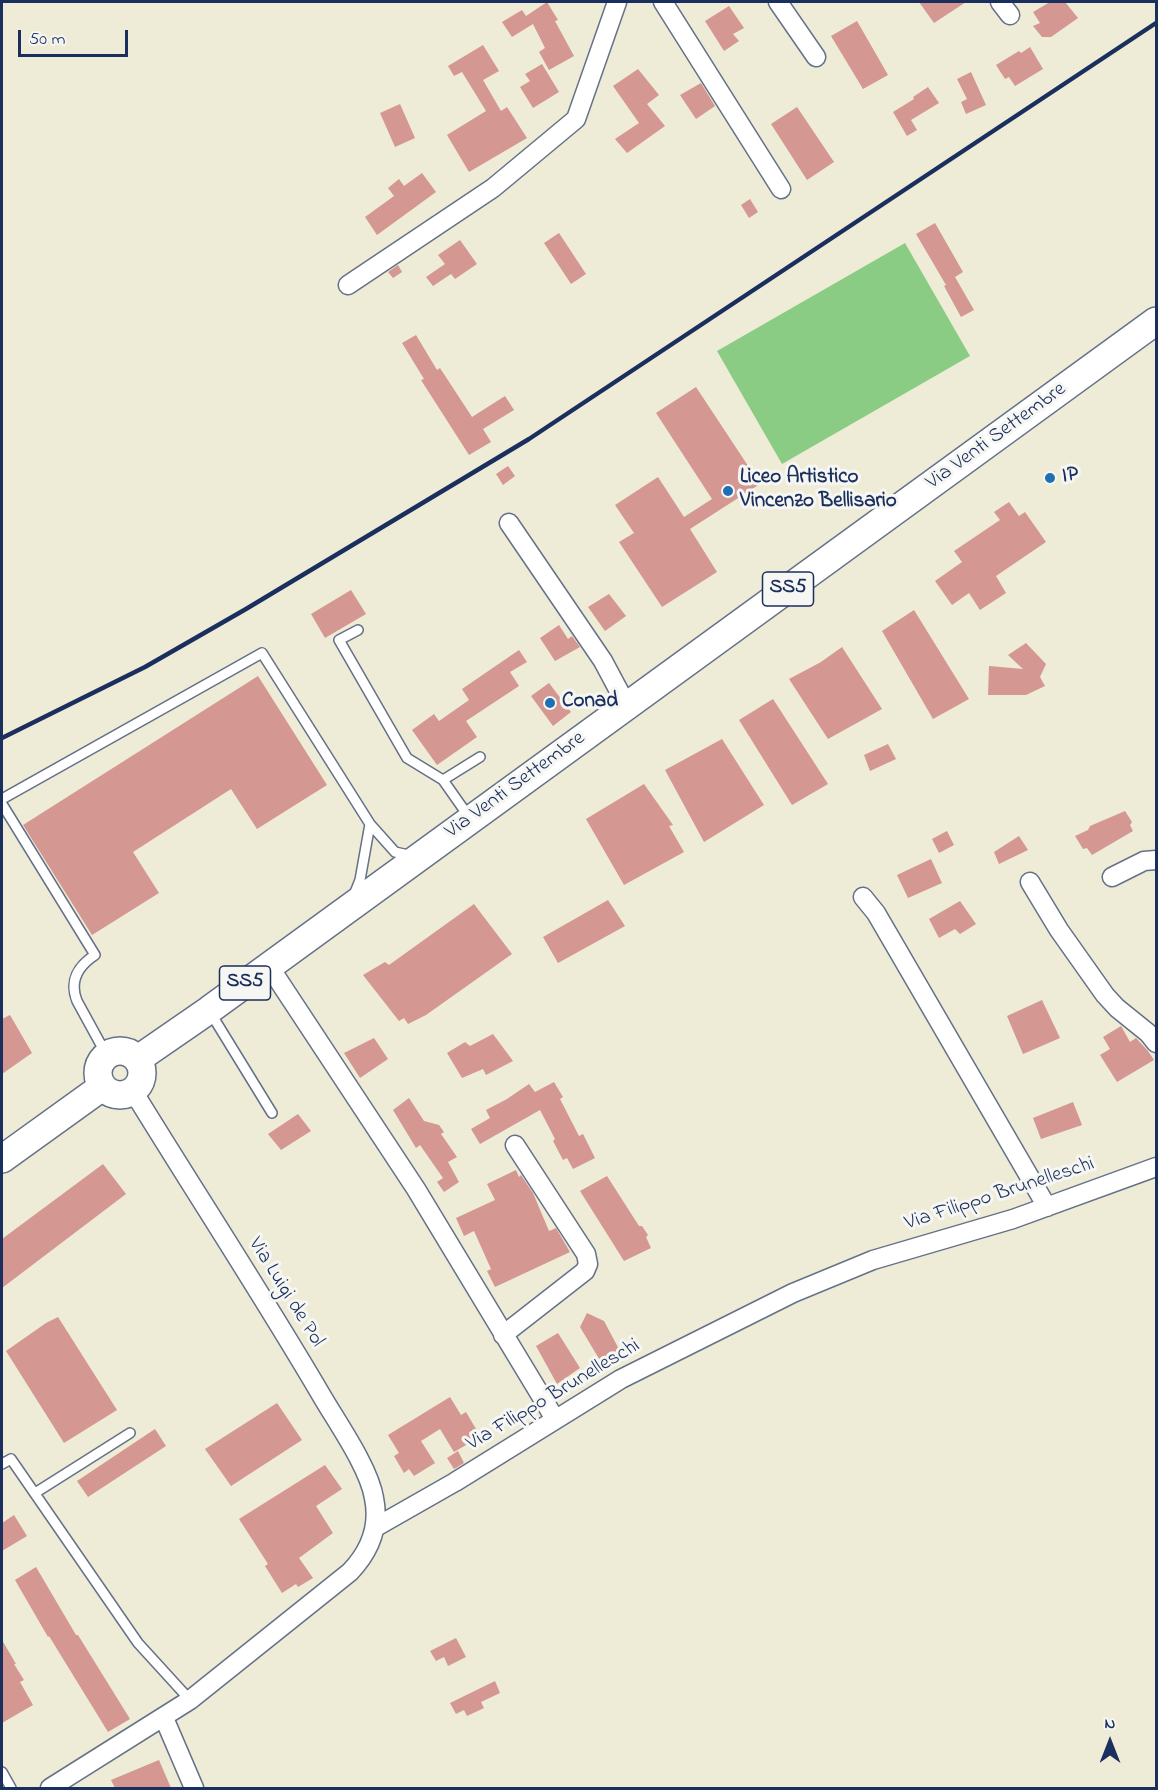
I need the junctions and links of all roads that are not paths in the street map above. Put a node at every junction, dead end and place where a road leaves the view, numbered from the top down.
1 (617, 2) edge
2 (663, 2) edge
3 (778, 2) edge
4 (816, 57) dead end
5 (781, 189) dead end
6 (348, 285) dead end
7 (1156, 321) edge
8 (509, 523) dead end
9 (358, 630) dead end
10 (627, 706) junction
11 (480, 757) dead end
12 (443, 780) junction
13 (2, 799) edge
14 (2, 804) edge
15 (471, 819) junction
16 (370, 824) junction
17 (419, 856) junction
18 (1156, 860) edge
19 (1112, 877) dead end
20 (1030, 882) dead end
21 (863, 897) dead end
22 (350, 906) junction
23 (269, 966) junction
24 (209, 1010) junction
25 (1156, 1043) edge
26 (106, 1054) junction
27 (138, 1059) junction
28 (102, 1087) junction
29 (133, 1091) junction
30 (272, 1113) dead end
31 (515, 1145) dead end
32 (2, 1160) edge
33 (1156, 1167) edge
34 (1047, 1207) junction
35 (503, 1335) junction
36 (555, 1419) junction
37 (130, 1433) dead end
38 (2, 1464) edge
39 (35, 1493) junction
40 (376, 1527) junction
41 (190, 1700) junction
42 (164, 1718) junction
43 (2, 1772) edge
44 (80, 1780) edge
45 (11, 1788) edge
46 (50, 1788) edge
47 (194, 1788) edge

1 - 6 street
2 - 5 street
3 - 4 street
7 - 10 main road, Via Venti Settembre / SS5
8 - 10 street
9 - 12 lane
10 - 15 main road, Via Venti Settembre / SS5
11 - 12 lane
12 - 15 lane
13 - 16 lane
14 - 26 lane
15 - 17 main road, Via Venti Settembre / SS5
16 - 17 lane
16 - 22 lane
17 - 22 main road, Via Venti Settembre / SS5
18 - 19 street
20 - 25 street
21 - 34 street
22 - 23 main road, Via Venti Settembre / SS5
23 - 24 main road, Via Venti Settembre / SS5
23 - 35 street
24 - 27 main road, Via Venti Settembre / SS5
24 - 30 lane
26 - 27 main road
26 - 28 main road
27 - 29 main road
28 - 29 main road
28 - 32 main road
29 - 40 street, Via Luigi de Pol
31 - 35 street
33 - 34 street, Via Filippo Brunelleschi
34 - 36 street, Via Filippo Brunelleschi
35 - 36 street
36 - 40 street, Via Filippo Brunelleschi
37 - 39 lane
38 - 39 lane
39 - 41 lane
40 - 41 street
41 - 42 street
42 - 44 street
42 - 47 street
43 - 45 lane
44 - 46 street

